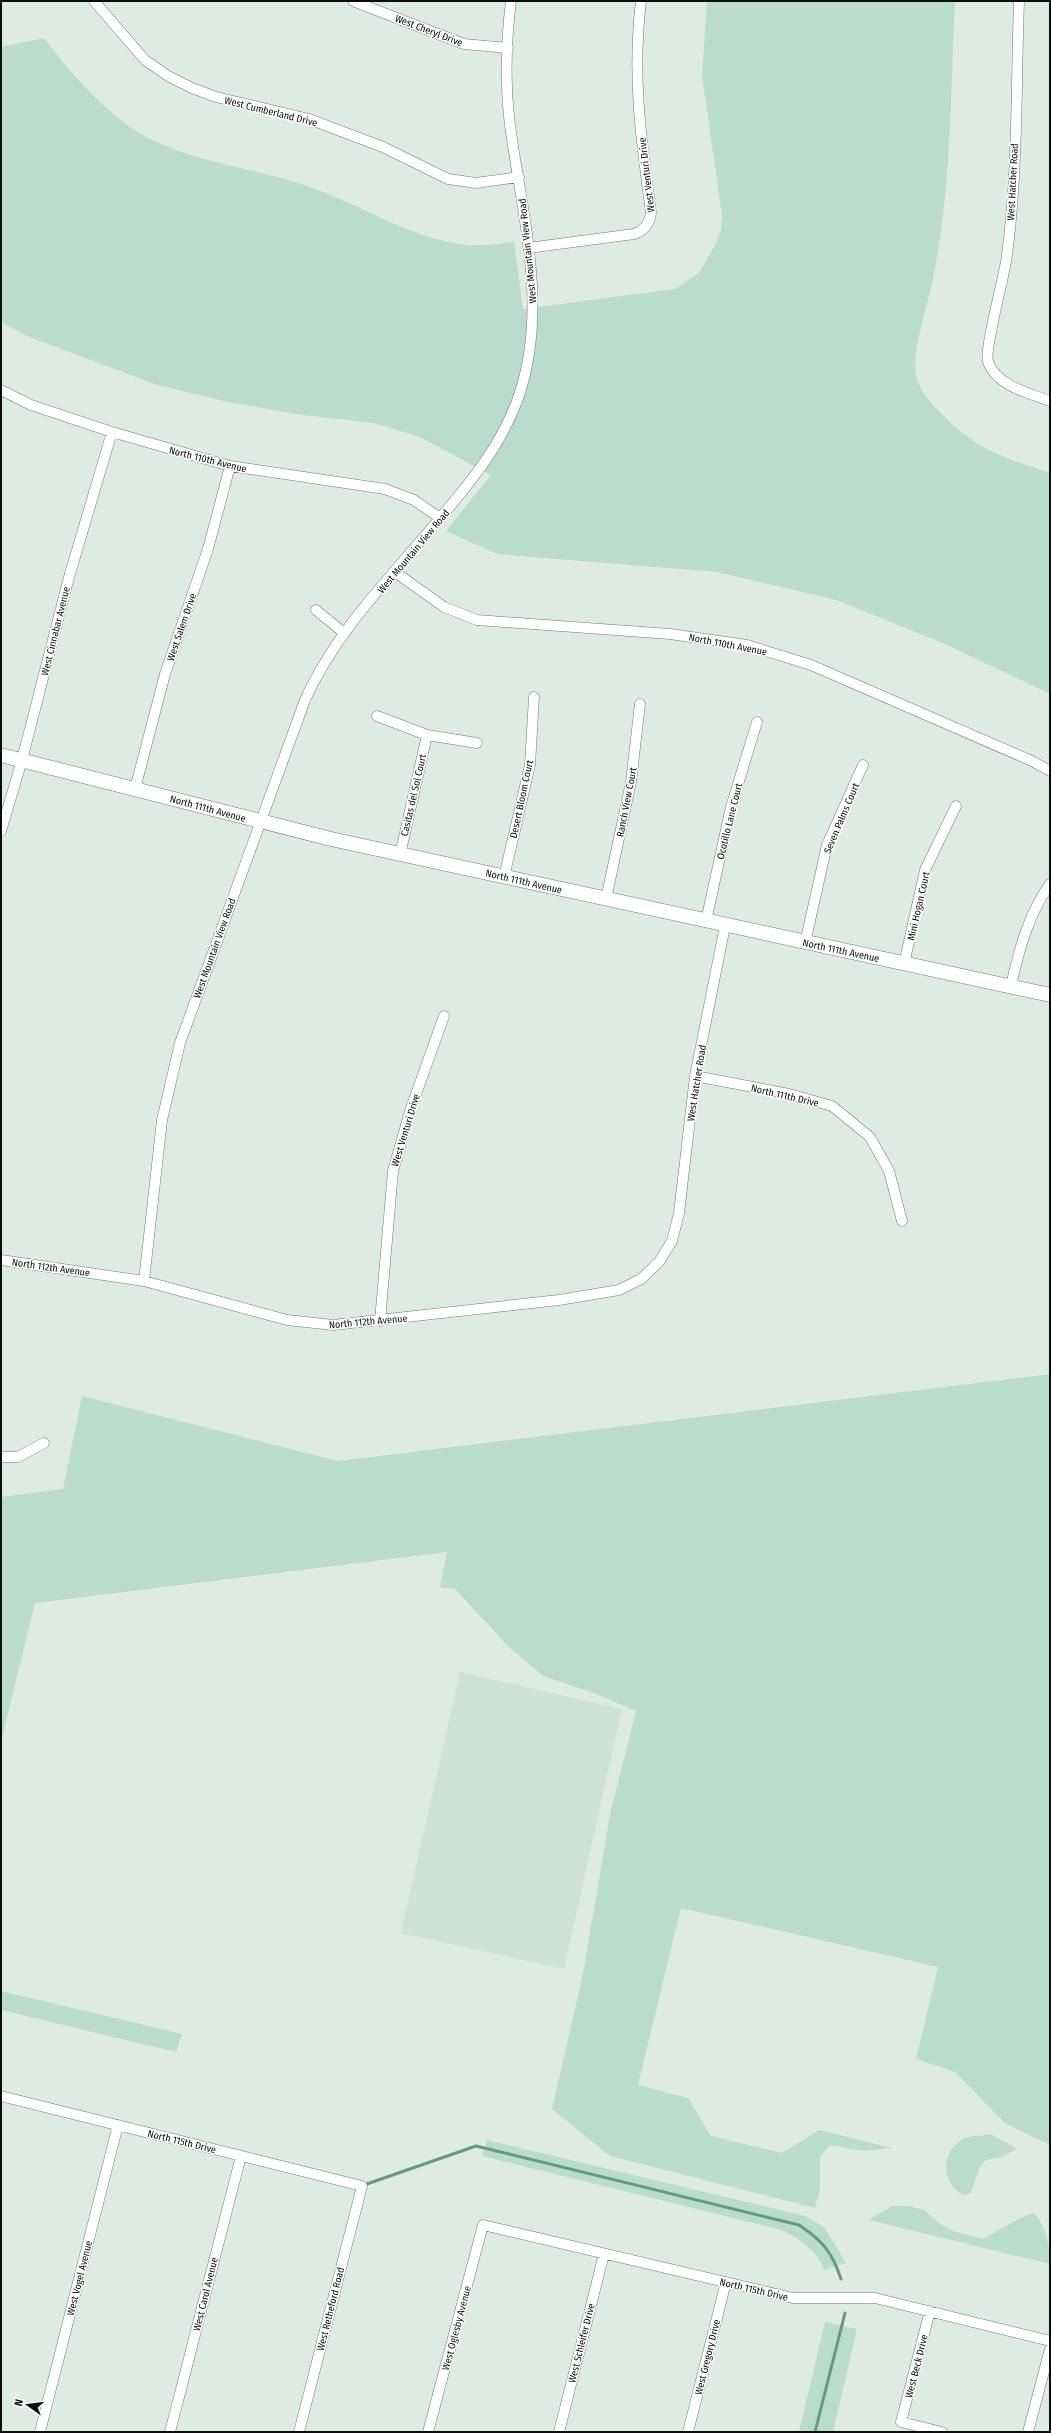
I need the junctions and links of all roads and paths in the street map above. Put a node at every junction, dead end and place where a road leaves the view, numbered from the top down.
1 (94, 1) edge
2 (353, 1) edge
3 (511, 1) edge
4 (641, 1) edge
5 (1020, 1) edge
6 (508, 48) junction
7 (519, 177) junction
8 (528, 248) junction
9 (1, 390) edge
10 (1050, 401) edge
11 (112, 432) junction
12 (230, 466) junction
13 (440, 518) junction
14 (395, 572) junction
15 (316, 610) dead end
16 (344, 633) junction
17 (534, 697) dead end
18 (640, 704) dead end
19 (377, 716) dead end
20 (757, 722) dead end
21 (427, 734) junction
22 (477, 743) dead end
23 (1, 755) edge
24 (22, 760) junction
25 (864, 765) dead end
26 (1050, 771) edge
27 (135, 788) junction
28 (956, 806) dead end
29 (260, 822) junction
30 (1, 831) edge
31 (400, 855) junction
32 (504, 877) junction
33 (1050, 884) edge
34 (606, 899) junction
35 (706, 921) junction
36 (725, 926) junction
37 (805, 943) junction
38 (904, 964) junction
39 (1011, 986) junction
40 (1050, 995) edge
41 (444, 1016) dead end
42 (695, 1076) junction
43 (902, 1221) dead end
44 (672, 1241) joint
45 (1, 1260) edge
46 (144, 1281) junction
47 (380, 1321) junction
48 (44, 1443) dead end
49 (1, 1457) edge
50 (1, 2096) edge
51 (118, 2125) junction
52 (240, 2156) junction
53 (362, 2186) joint
54 (483, 2225) joint
55 (604, 2254) junction
56 (726, 2282) junction
57 (930, 2311) junction
58 (1050, 2341) edge
59 (1050, 2349) edge
60 (40, 2432) edge
61 (170, 2432) edge
62 (299, 2432) edge
63 (428, 2432) edge
64 (559, 2432) edge
65 (688, 2432) edge
66 (942, 2432) edge
67 (1028, 2432) edge

1 - 7 street, West Cumberland Drive
2 - 6 street, West Cheryl Drive
3 - 6 street, West Mountain View Road
4 - 8 street, West Venturi Drive
5 - 10 street, West Hatcher Road
6 - 7 street, West Mountain View Road
7 - 8 street, West Mountain View Road
8 - 13 street, West Mountain View Road
9 - 11 street, North 110th Avenue
11 - 12 street, North 110th Avenue
11 - 24 street, West Cinnabar Avenue
12 - 13 street, North 110th Avenue
12 - 27 street, West Salem Drive
13 - 14 street, West Mountain View Road
14 - 16 street, West Mountain View Road
14 - 26 street, North 110th Avenue
15 - 16 street
16 - 29 street, West Mountain View Road
17 - 32 street, Desert Bloom Court
18 - 34 street, Ranch View Court
19 - 21 street
20 - 35 street, Ocotillo Lane Court
21 - 22 street
21 - 31 street, Casitas del Sol Court
23 - 24 street, North 111th Avenue
24 - 27 street, North 111th Avenue
24 - 30 street, West Cinnabar Avenue
25 - 37 street, Seven Palms Court
27 - 29 street, North 111th Avenue
28 - 38 street, Mini Hogan Court
29 - 31 street, North 111th Avenue
29 - 46 street, West Mountain View Road
31 - 32 street, North 111th Avenue
32 - 34 street, North 111th Avenue
33 - 39 street
34 - 35 street, North 111th Avenue
35 - 36 street, North 111th Avenue
36 - 37 street, North 111th Avenue
36 - 42 street, West Hatcher Road
37 - 38 street, North 111th Avenue
38 - 39 street, North 111th Avenue
39 - 40 street, North 111th Avenue
41 - 47 street, West Venturi Drive
42 - 43 street, North 111th Drive
42 - 44 street, West Hatcher Road
44 - 47 street, North 112th Avenue
45 - 46 street, North 112th Avenue
46 - 47 street, North 112th Avenue
48 - 49 street
50 - 51 street, North 115th Drive
51 - 52 street, North 115th Drive
51 - 60 street, West Vogel Avenue
52 - 53 street, North 115th Drive
52 - 61 street, West Carol Avenue
53 - 62 street, West Retheford Road
54 - 55 street, North 115th Drive
54 - 63 street, West Oglesby Avenue
55 - 56 street, North 115th Drive
55 - 64 street, West Schleifer Drive
56 - 57 street, North 115th Drive
56 - 65 street, West Gregory Drive
57 - 58 street, North 115th Drive
57 - 66 street, West Beck Drive
59 - 67 street

